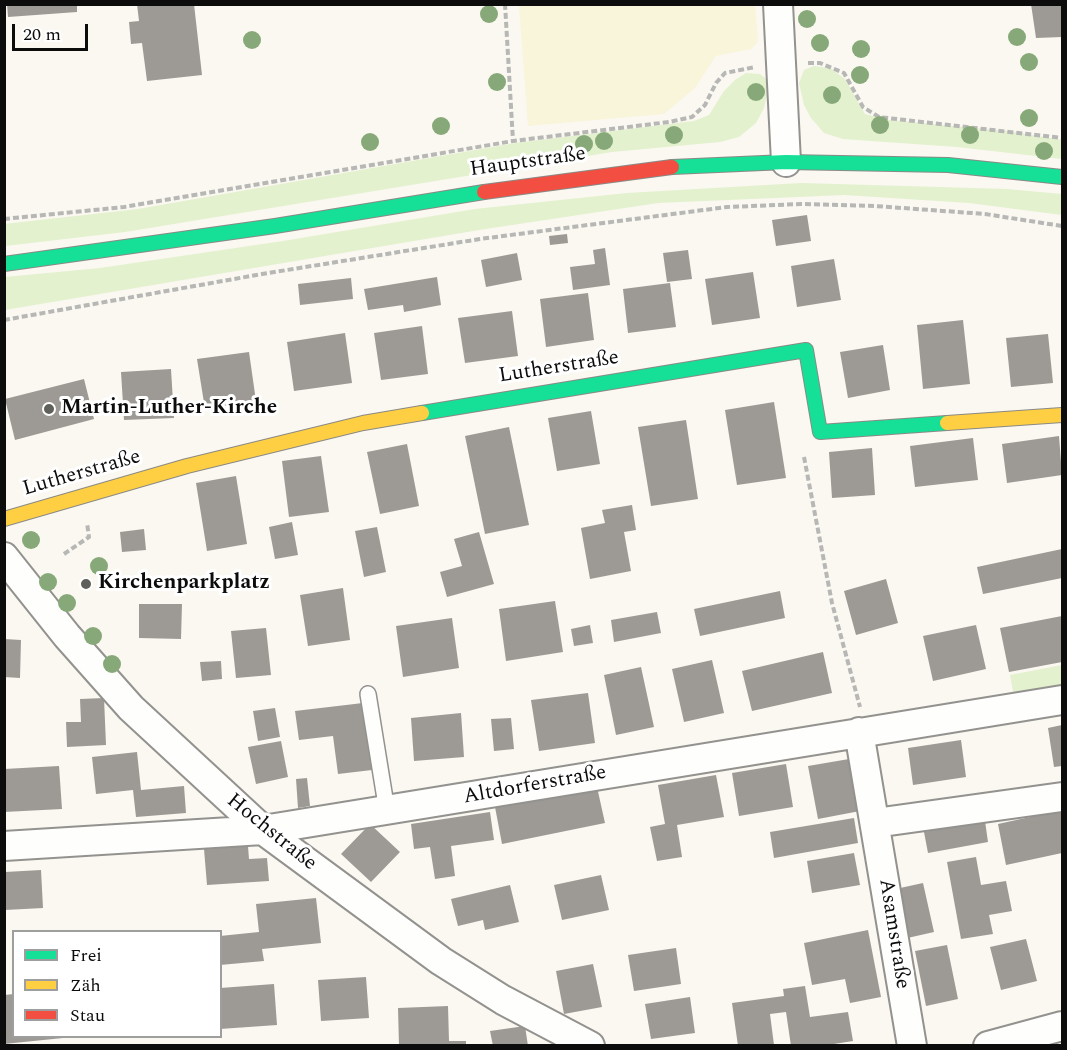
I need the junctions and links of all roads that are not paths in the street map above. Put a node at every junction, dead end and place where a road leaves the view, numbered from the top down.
1 (778, 4) edge
2 (786, 162) junction
3 (1062, 177) edge
4 (4, 264) edge
5 (1062, 415) edge
6 (4, 519) edge
7 (4, 558) edge
8 (368, 694) dead end
9 (1062, 700) edge
10 (863, 731) junction
11 (1062, 797) edge
12 (387, 811) junction
13 (875, 823) junction
14 (263, 830) junction
15 (4, 846) edge
16 (1062, 1026) edge
17 (590, 1046) edge
18 (912, 1046) edge
19 (988, 1046) edge

1 - 2 street
2 - 3 street, Hauptstraße
2 - 4 street, Hauptstraße
5 - 6 street, Lutherstraße
7 - 14 street, Hochstraße
8 - 12 lane
9 - 10 street, Altdorferstraße
10 - 12 street, Altdorferstraße
10 - 13 street, Asamstraße
11 - 13 street
12 - 14 street, Altdorferstraße
13 - 18 street, Asamstraße
14 - 15 street, Altdorferstraße
14 - 17 street, Hochstraße
16 - 19 street

